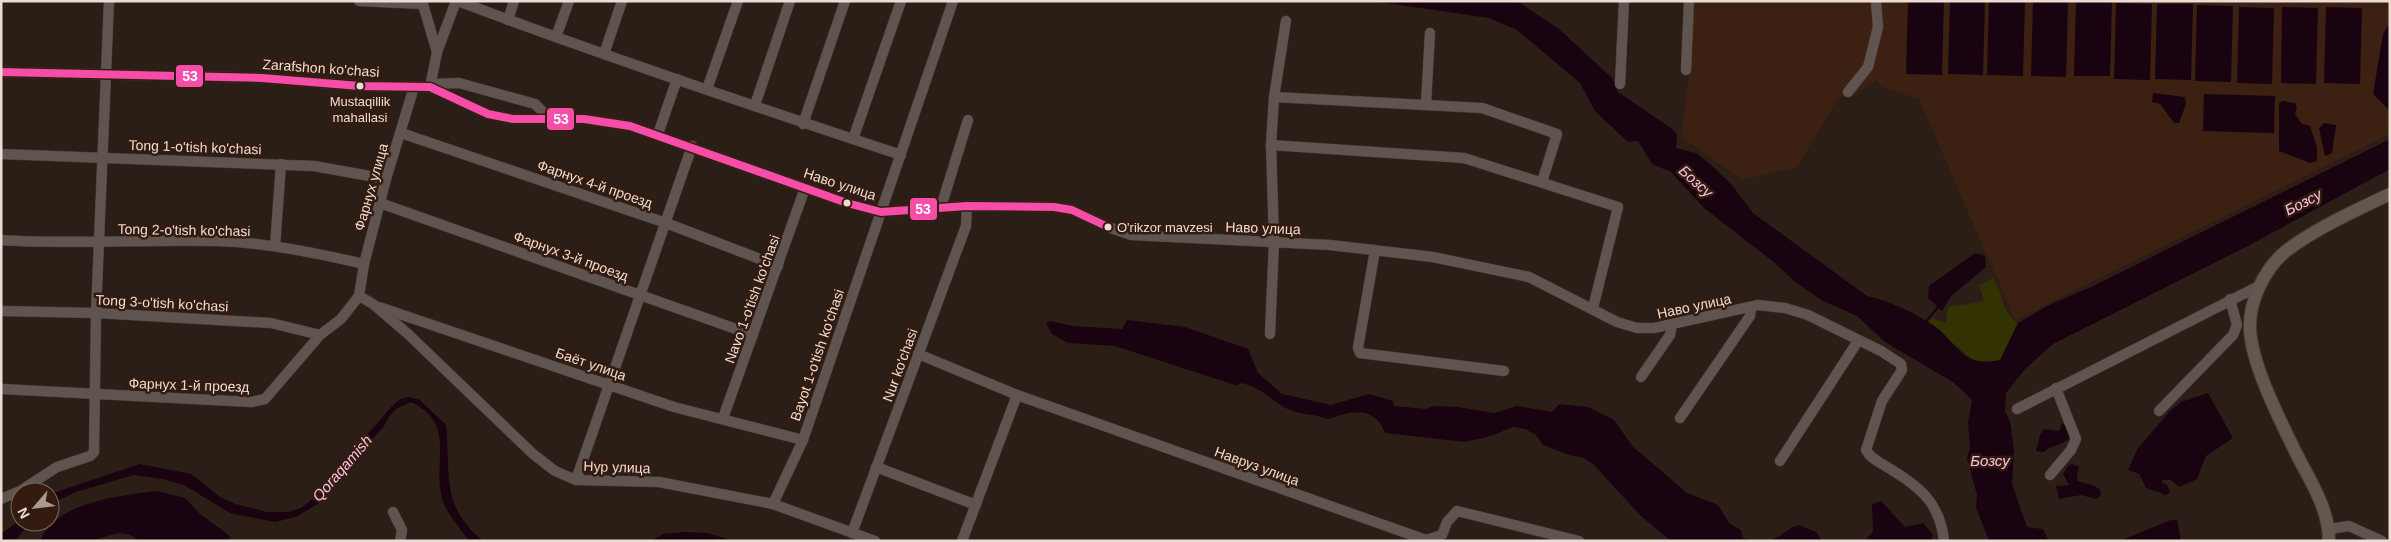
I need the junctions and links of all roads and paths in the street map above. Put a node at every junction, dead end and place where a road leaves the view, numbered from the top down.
1 (109, 1) edge
2 (360, 1) edge
3 (457, 1) edge
4 (514, 1) edge
5 (568, 1) edge
6 (622, 1) edge
7 (738, 1) edge
8 (790, 1) edge
9 (845, 1) edge
10 (901, 1) edge
11 (953, 1) edge
12 (1624, 1) edge
13 (1690, 1) edge
14 (1876, 1) edge
15 (422, 2) edge
16 (508, 20) junction
17 (1286, 20) dead end
18 (1430, 33) dead end
19 (556, 38) junction
20 (437, 52) junction
21 (604, 54) junction
22 (1686, 70) dead end
23 (1, 72) edge
24 (106, 75) junction
25 (677, 79) junction
26 (1620, 84) dead end
27 (430, 86) junction
28 (414, 87) junction
29 (707, 89) junction
30 (1848, 92) dead end
31 (1274, 96) junction
32 (1426, 104) junction
33 (755, 105) junction
34 (548, 118) junction
35 (968, 120) dead end
36 (802, 124) junction
37 (401, 133) junction
38 (658, 134) junction
39 (853, 139) junction
40 (1271, 145) junction
41 (692, 146) junction
42 (1, 154) edge
43 (901, 155) junction
44 (103, 159) junction
45 (281, 164) junction
46 (386, 178) junction
47 (1542, 182) junction
48 (805, 188) junction
49 (2390, 194) edge
50 (380, 203) junction
51 (967, 206) junction
52 (941, 207) junction
53 (881, 212) junction
54 (666, 223) junction
55 (1, 240) edge
56 (1274, 241) junction
57 (100, 242) junction
58 (275, 246) junction
59 (1374, 250) junction
60 (364, 264) junction
61 (778, 266) junction
62 (2261, 285) junction
63 (640, 295) junction
64 (359, 296) junction
65 (2230, 299) junction
66 (373, 304) junction
67 (1593, 308) junction
68 (1751, 308) junction
69 (1, 311) edge
70 (96, 313) junction
71 (1672, 324) junction
72 (1270, 334) dead end
73 (320, 335) junction
74 (753, 335) junction
75 (1858, 341) junction
76 (918, 354) junction
77 (1504, 371) dead end
78 (1641, 377) dead end
79 (608, 384) junction
80 (2056, 388) junction
81 (1, 389) edge
82 (1016, 395) junction
83 (93, 396) junction
84 (2017, 409) dead end
85 (2159, 412) dead end
86 (723, 418) junction
87 (1680, 418) dead end
88 (803, 440) junction
89 (1780, 461) dead end
90 (876, 467) junction
91 (2050, 475) dead end
92 (576, 480) junction
93 (1, 499) edge
94 (773, 504) junction
95 (976, 505) junction
96 (393, 512) dead end
97 (852, 533) junction
98 (2329, 535) edge
99 (400, 541) edge
100 (875, 541) edge
101 (962, 541) edge
102 (1579, 541) edge
103 (1944, 541) edge
104 (2382, 541) edge

1 - 24 street
2 - 15 street
3 - 16 street
3 - 20 street
4 - 16 street
5 - 19 street
6 - 21 street
7 - 29 street
8 - 33 street
9 - 36 street
10 - 39 street
11 - 43 street, Bayot 1-o'tish ko'chasi
12 - 26 street
13 - 22 street
14 - 30 street
15 - 20 street
16 - 19 street
17 - 31 street
18 - 32 street
19 - 21 street
20 - 27 street
21 - 25 street
23 - 24 street, Zarafshon ko'chasi
24 - 28 street, Zarafshon ko'chasi
24 - 44 street
25 - 29 street
25 - 38 street
27 - 28 street, Zarafshon ko'chasi
27 - 34 street, Наво улица
27 - 34 street, Zarafshon ko'chasi
28 - 37 street, Фарнух улица
29 - 33 street
31 - 32 street
31 - 40 street
32 - 47 street
33 - 36 street
34 - 38 street, Наво улица
35 - 52 street
36 - 39 street
37 - 46 street, Фарнух улица
37 - 54 street, Фарнух 4-й проезд
38 - 41 street, Наво улица
39 - 43 street
40 - 47 street
40 - 56 street
41 - 48 street, Наво улица
41 - 54 street
42 - 44 street, Tong 1-o'tish ko'chasi
43 - 53 street, Bayot 1-o'tish ko'chasi
44 - 45 street, Tong 1-o'tish ko'chasi
44 - 57 street
45 - 46 street, Tong 1-o'tish ko'chasi
45 - 58 street
46 - 50 street, Фарнух улица
47 - 67 street
48 - 53 street, Наво улица
48 - 61 street, Navo 1-o'tish ko'chasi
49 - 62 main road
50 - 60 street, Фарнух улица
50 - 63 street, Фарнух 3-й проезд
51 - 52 street, Наво улица
51 - 56 street, Наво улица
51 - 76 street, Nur ko'chasi
52 - 53 street, Наво улица
53 - 88 street, Bayot 1-o'tish ko'chasi
54 - 61 street, Фарнух 4-й проезд
54 - 63 street
55 - 57 street, Tong 2-o'tish ko'chasi
56 - 59 street, Наво улица
56 - 72 street
57 - 58 street, Tong 2-o'tish ko'chasi
57 - 70 street
58 - 60 street, Tong 2-o'tish ko'chasi
59 - 67 street, Наво улица
59 - 77 street
60 - 64 street, Фарнух улица
61 - 74 street, Navo 1-o'tish ko'chasi
62 - 65 street
62 - 98 main road
63 - 74 street, Фарнух 3-й проезд
63 - 79 street
64 - 66 street, Нур улица
64 - 73 street, Фарнух 1-й проезд
65 - 80 street
65 - 85 street
66 - 79 street, Баёт улица
66 - 92 street, Нур улица
67 - 71 street, Наво улица
68 - 71 street, Наво улица
68 - 75 street, Наво улица
68 - 87 street
69 - 70 street, Tong 3-o'tish ko'chasi
70 - 73 street, Tong 3-o'tish ko'chasi
70 - 83 street
71 - 78 street
73 - 83 street, Фарнух 1-й проезд
74 - 86 street, Navo 1-o'tish ko'chasi
75 - 89 street
75 - 103 street, Наво улица
76 - 82 street, Навруз улица
76 - 90 street, Nur ko'chasi
79 - 86 street, Баёт улица
79 - 92 street
80 - 84 street
80 - 91 street
81 - 83 street, Фарнух 1-й проезд
82 - 95 street
82 - 102 street, Навруз улица
83 - 93 street
86 - 88 street, Баёт улица
88 - 94 street, Bayot 1-o'tish ko'chasi
90 - 95 street
90 - 97 street, Nur ko'chasi
92 - 94 street, Нур улица
94 - 97 street, Нур улица
95 - 101 street
96 - 99 street
97 - 100 street, Нур улица
98 - 104 street

